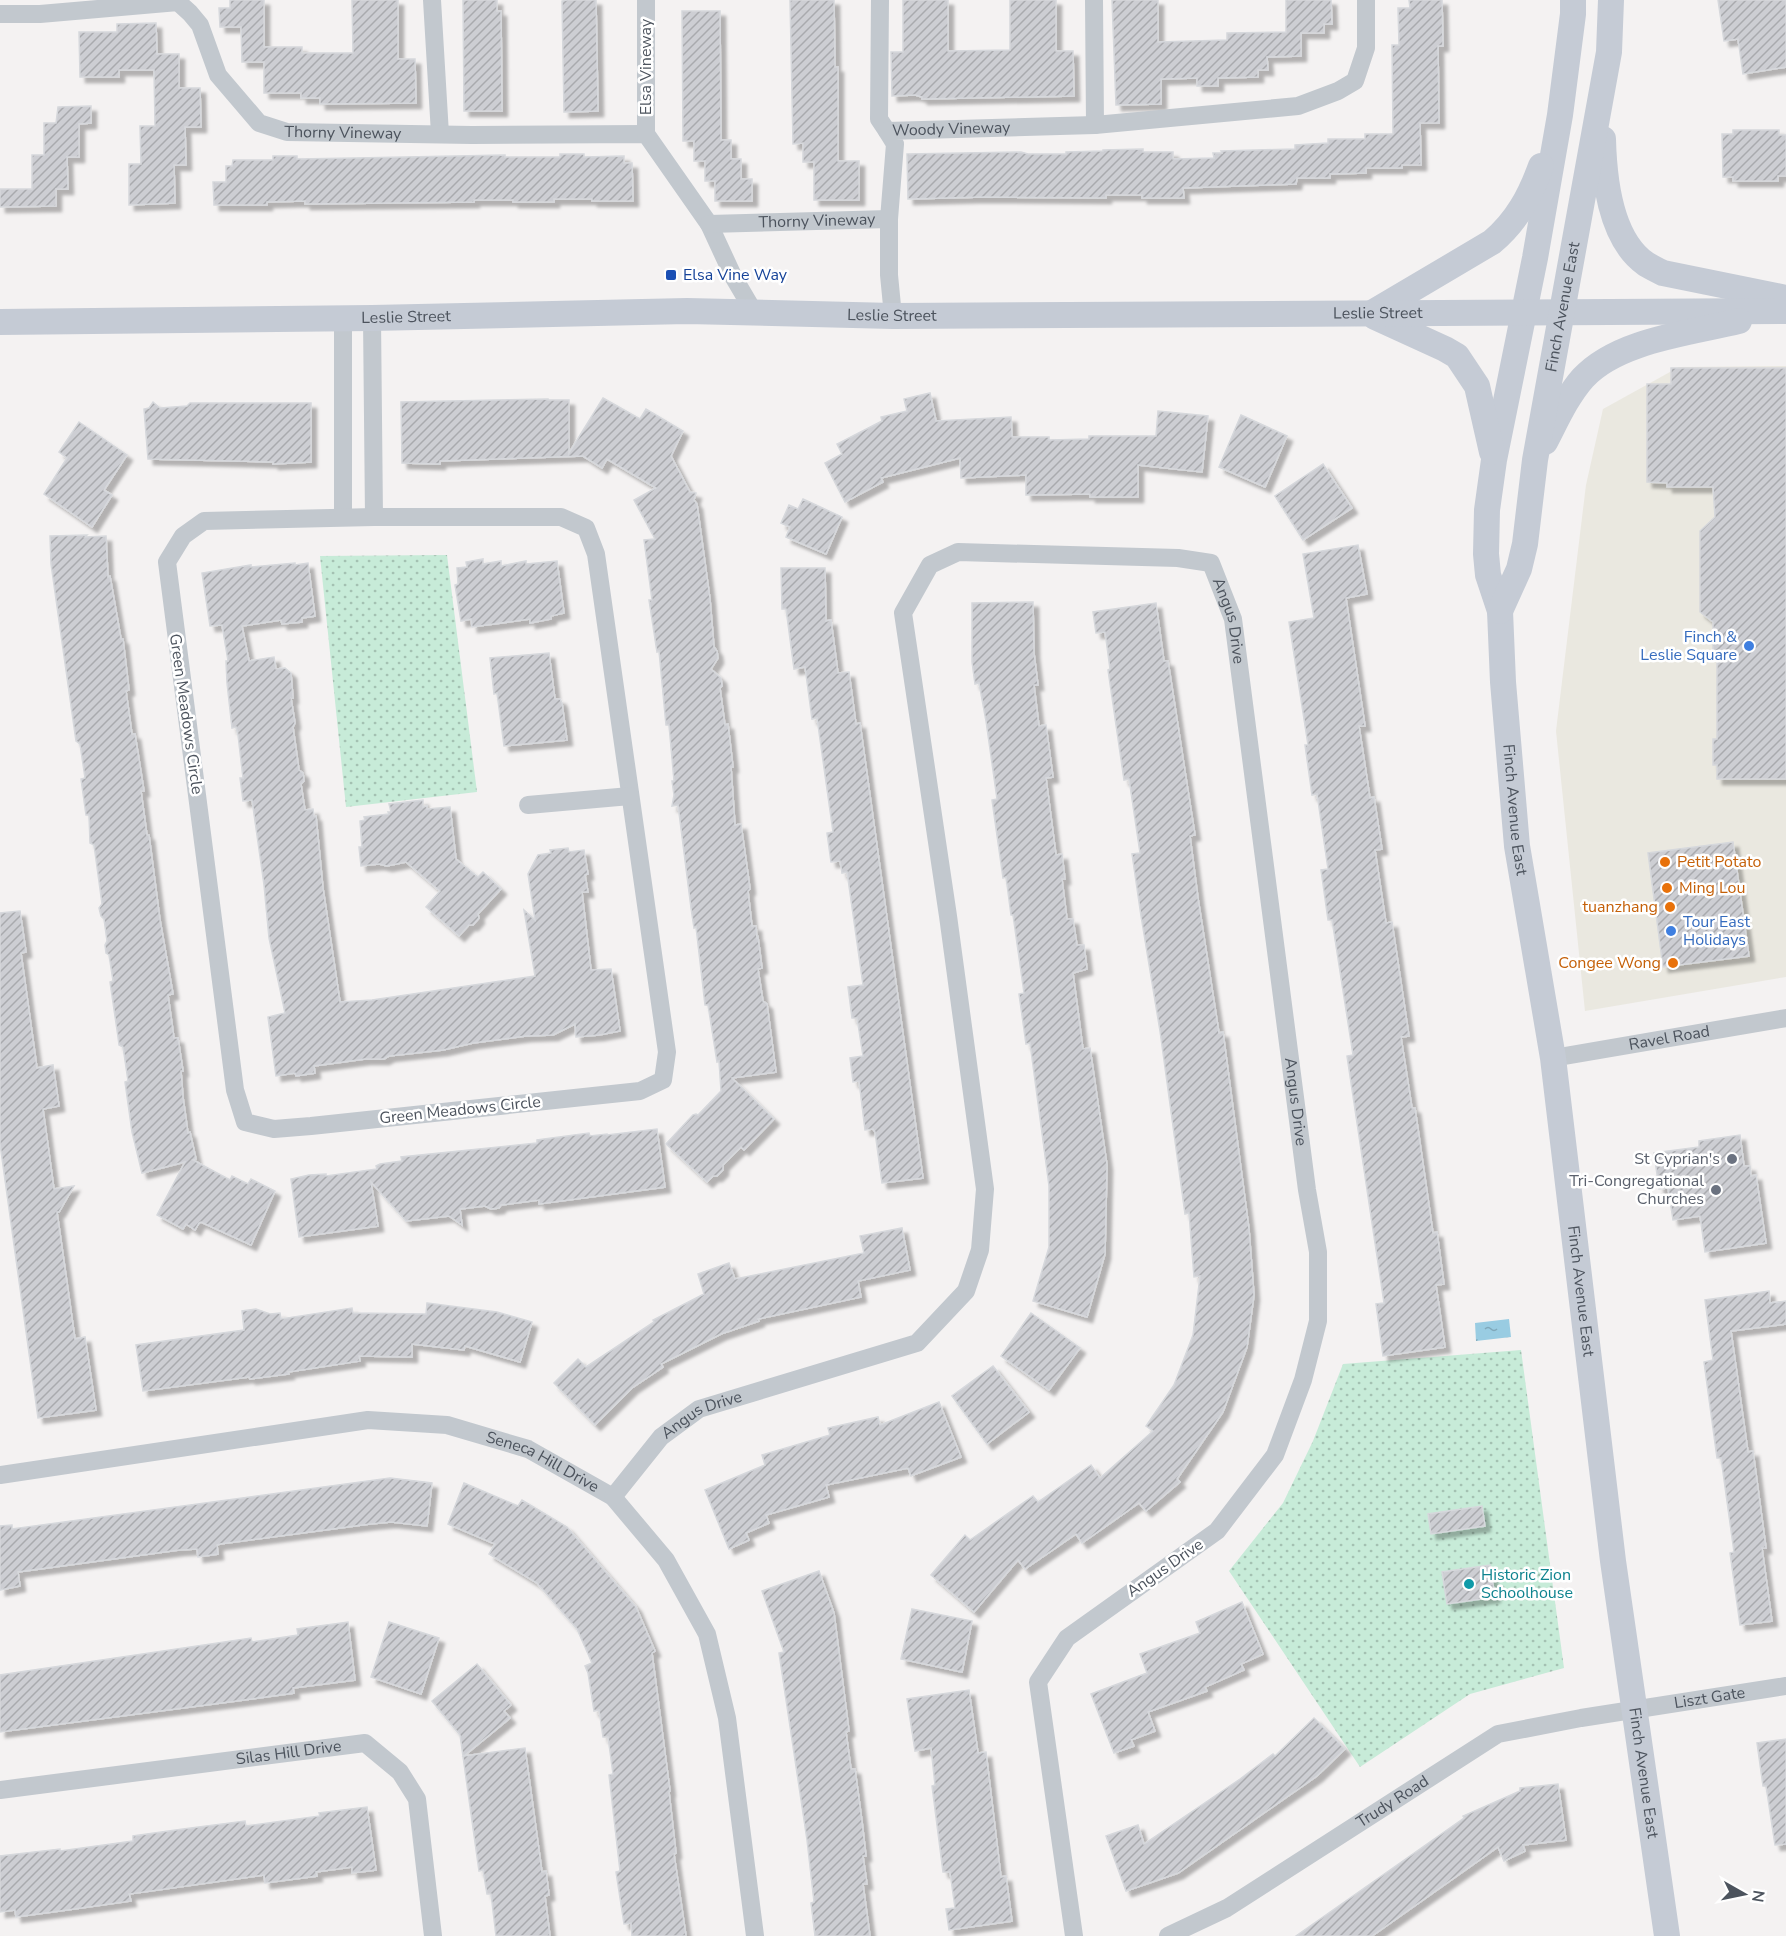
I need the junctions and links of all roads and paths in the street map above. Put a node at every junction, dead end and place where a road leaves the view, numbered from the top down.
1 (432, 0) edge
2 (646, 0) edge
3 (880, 0) edge
4 (1094, 0) edge
5 (1366, 0) edge
6 (1573, 0) edge
7 (1611, 0) edge
8 (196, 6) edge
9 (0, 14) edge
10 (1601, 97) junction
11 (1560, 116) junction
12 (1095, 125) junction
13 (887, 130) junction
14 (440, 134) junction
15 (646, 134) junction
16 (889, 219) junction
17 (709, 224) junction
18 (1786, 307) edge
19 (754, 312) junction
20 (1525, 312) junction
21 (1561, 312) junction
22 (1370, 315) junction
23 (893, 316) junction
24 (372, 318) junction
25 (343, 319) junction
26 (0, 322) edge
27 (1494, 460) junction
28 (1535, 460) junction
29 (343, 517) junction
30 (374, 517) junction
31 (1500, 611) junction
32 (630, 796) junction
33 (528, 805) dead end
34 (1786, 1018) edge
35 (1553, 1058) junction
36 (0, 1475) edge
37 (613, 1497) junction
38 (1786, 1686) edge
39 (1633, 1710) junction
40 (0, 1790) edge
41 (433, 1936) edge
42 (755, 1936) edge
43 (1074, 1936) edge
44 (1168, 1936) edge
45 (1666, 1936) edge

1 - 14 street
2 - 15 street, Elsa Vineway
3 - 13 street
4 - 12 street
5 - 12 street, Woody Vineway
6 - 11 main road, Finch Avenue East
7 - 10 main road, Finch Avenue East
8 - 9 street, Thorny Vineway
8 - 14 street, Thorny Vineway
10 - 18 main road
10 - 21 main road, Finch Avenue East
11 - 20 main road, Finch Avenue East
11 - 22 main road
12 - 13 street, Woody Vineway
13 - 16 street, Woody Vineway
14 - 15 street, Thorny Vineway
15 - 17 street
16 - 17 street, Thorny Vineway
16 - 23 street, Woody Vineway
17 - 19 street
18 - 21 main road, Leslie Street
18 - 28 main road
19 - 23 main road, Leslie Street
19 - 24 main road, Leslie Street
20 - 21 main road, Leslie Street
20 - 22 main road, Leslie Street
20 - 27 main road, Finch Avenue East
21 - 28 main road, Finch Avenue East
22 - 23 main road, Leslie Street
22 - 27 main road
24 - 25 main road, Leslie Street
24 - 30 street
25 - 26 main road, Leslie Street
25 - 29 street
27 - 31 main road, Finch Avenue East
28 - 31 main road, Finch Avenue East
29 - 30 street, Green Meadows Circle
29 - 32 street, Green Meadows Circle
30 - 32 street, Green Meadows Circle
31 - 35 main road, Finch Avenue East
32 - 33 street
34 - 35 street, Ravel Road
35 - 39 main road, Finch Avenue East
36 - 37 street, Seneca Hill Drive
37 - 42 street, Seneca Hill Drive
37 - 43 street, Angus Drive
38 - 39 street, Liszt Gate
39 - 44 street, Trudy Road
39 - 45 main road, Finch Avenue East
40 - 41 street, Silas Hill Drive

